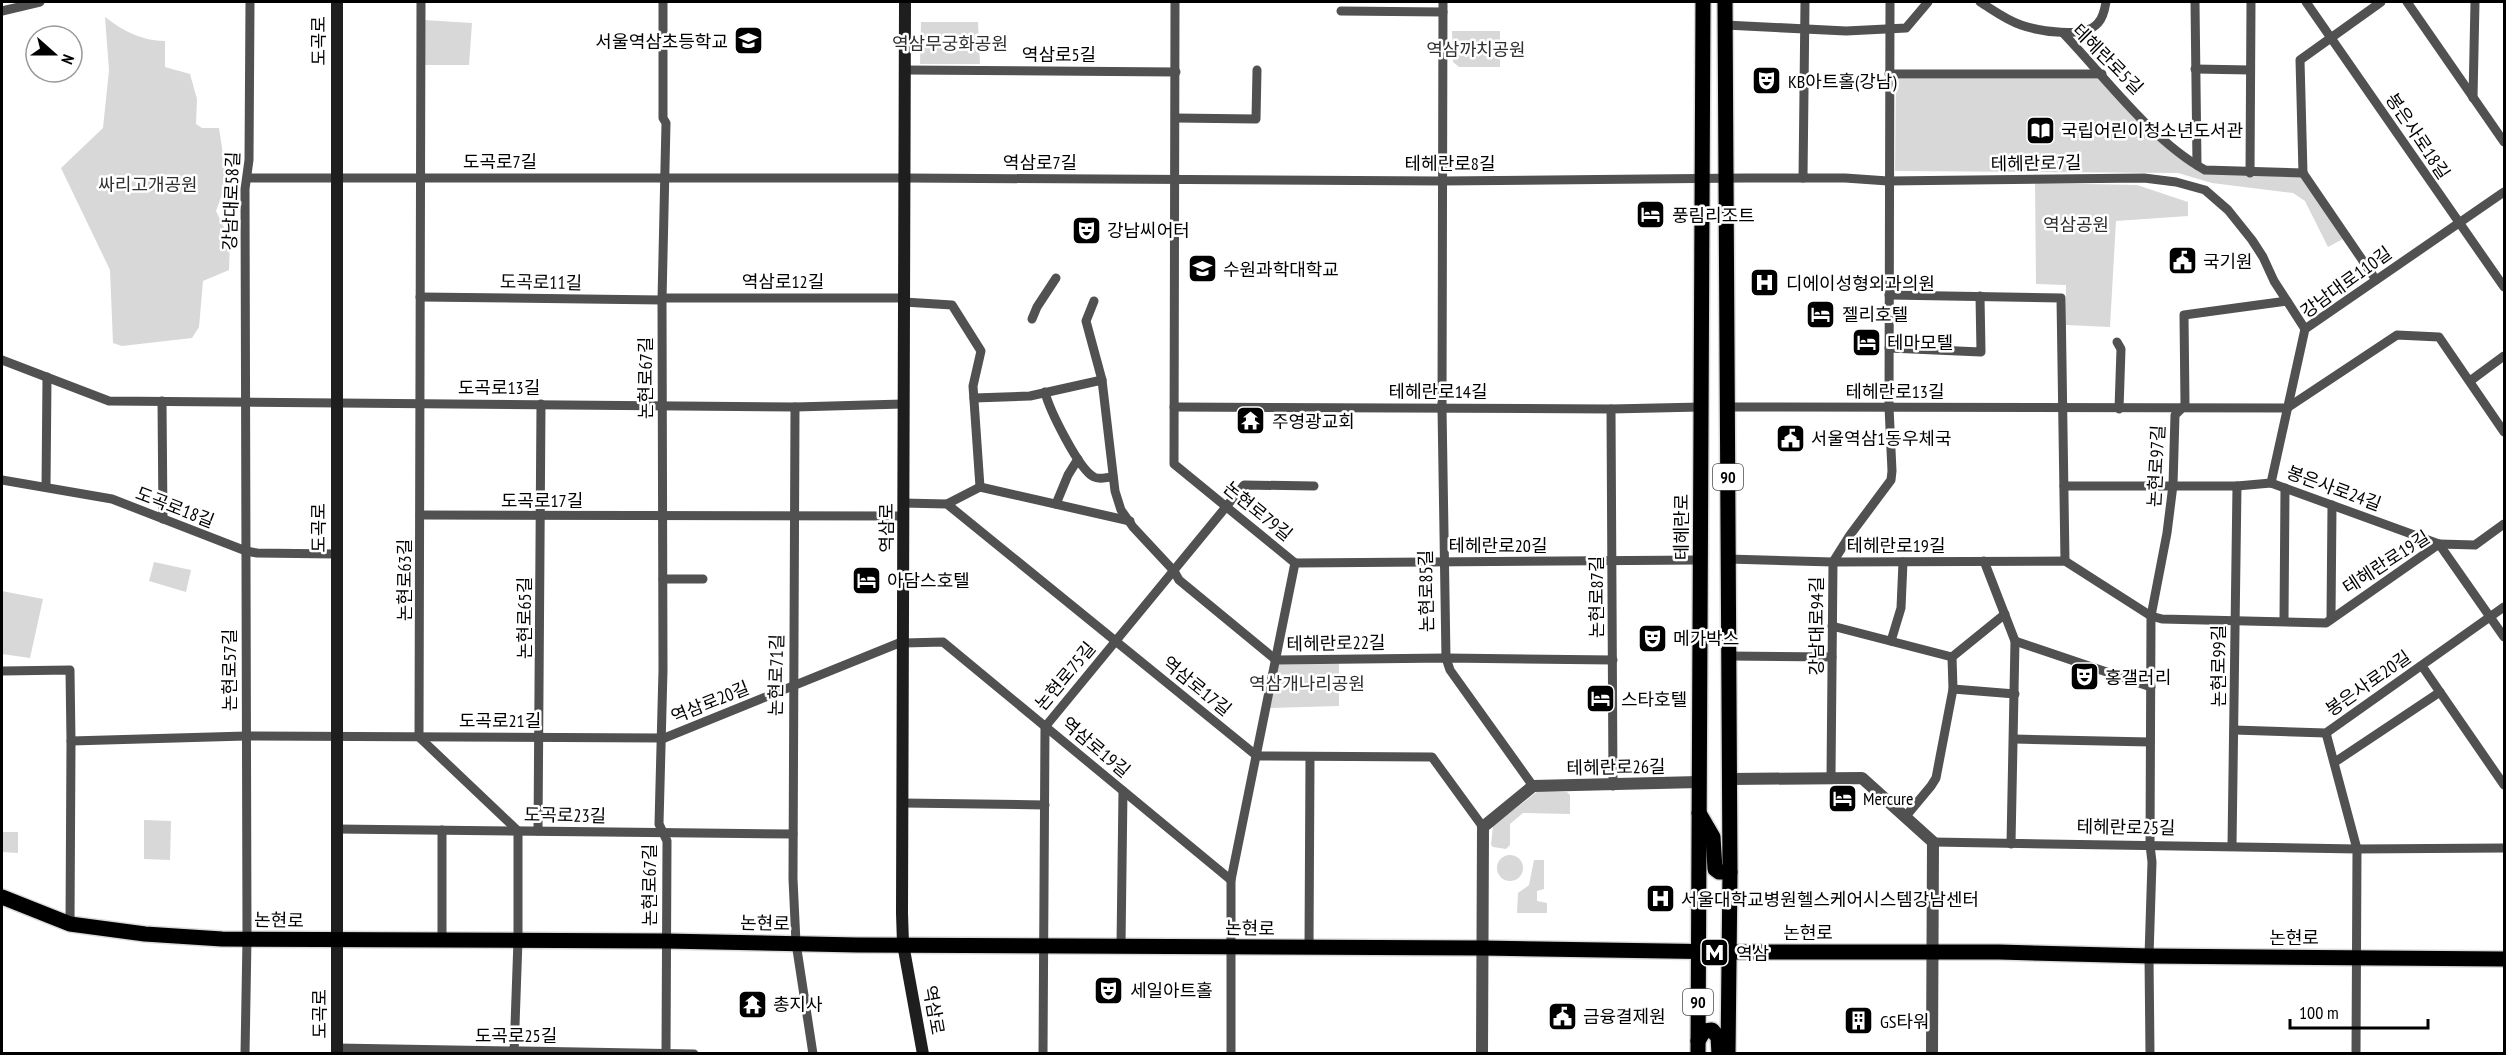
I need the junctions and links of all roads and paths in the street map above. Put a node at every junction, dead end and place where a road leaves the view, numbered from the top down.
1 (40, 2) edge
2 (250, 2) edge
3 (337, 2) edge
4 (422, 2) edge
5 (663, 2) edge
6 (905, 2) edge
7 (1175, 2) edge
8 (1443, 2) edge
9 (1703, 2) edge
10 (1725, 2) edge
11 (1805, 2) edge
12 (1890, 2) edge
13 (1928, 2) edge
14 (1980, 2) edge
15 (2106, 2) edge
16 (2195, 2) edge
17 (2251, 2) edge
18 (2306, 2) edge
19 (2380, 2) edge
20 (2407, 2) edge
21 (2475, 2) edge
22 (2, 11) edge
23 (1341, 11) dead end
24 (1443, 12) junction
25 (1725, 25) junction
26 (1805, 28) junction
27 (1890, 30) junction
28 (2063, 33) junction
29 (2331, 36) junction
30 (2195, 69) junction
31 (905, 70) junction
32 (1257, 70) dead end
33 (2250, 70) junction
34 (1176, 72) junction
35 (1889, 74) junction
36 (2102, 74) junction
37 (2473, 99) junction
38 (1176, 118) junction
39 (2505, 142) edge
40 (2197, 165) junction
41 (2250, 173) junction
42 (2303, 173) junction
43 (421, 177) junction
44 (248, 178) junction
45 (336, 178) junction
46 (664, 178) junction
47 (906, 178) junction
48 (1702, 178) junction
49 (1726, 178) junction
50 (1803, 178) junction
51 (1174, 179) junction
52 (1442, 181) junction
53 (1888, 181) junction
54 (2505, 192) edge
55 (2458, 223) junction
56 (1056, 278) dead end
57 (2376, 280) junction
58 (2505, 287) edge
59 (1888, 295) junction
60 (1980, 296) junction
61 (420, 297) junction
62 (662, 299) junction
63 (904, 300) junction
64 (1094, 301) dead end
65 (2287, 301) junction
66 (1032, 319) dead end
67 (2305, 329) junction
68 (2117, 342) dead end
69 (1889, 348) junction
70 (2505, 356) edge
71 (2, 360) edge
72 (47, 377) junction
73 (1102, 380) junction
74 (2470, 381) junction
75 (1045, 392) junction
76 (974, 398) junction
77 (162, 401) junction
78 (246, 401) junction
79 (336, 404) junction
80 (421, 404) junction
81 (541, 404) junction
82 (903, 404) junction
83 (662, 406) junction
84 (795, 407) junction
85 (1174, 407) junction
86 (1701, 407) junction
87 (1728, 407) junction
88 (1889, 407) junction
89 (1443, 408) junction
90 (2287, 408) junction
91 (1611, 409) junction
92 (2062, 409) junction
93 (2119, 409) junction
94 (2180, 409) junction
95 (2505, 432) edge
96 (1078, 459) junction
97 (1113, 477) junction
98 (2, 480) edge
99 (2271, 483) junction
100 (2173, 485) junction
101 (1314, 486) dead end
102 (2064, 486) junction
103 (2237, 486) junction
104 (46, 487) junction
105 (980, 487) junction
106 (2285, 488) junction
107 (903, 503) junction
108 (947, 504) junction
109 (1056, 504) junction
110 (2332, 505) junction
111 (1226, 506) junction
112 (420, 515) junction
113 (793, 516) junction
114 (903, 516) junction
115 (541, 517) junction
116 (663, 517) junction
117 (163, 519) junction
118 (1130, 521) junction
119 (2505, 524) edge
120 (2439, 544) junction
121 (246, 551) junction
122 (336, 554) junction
123 (1728, 559) junction
124 (1700, 560) junction
125 (1984, 561) junction
126 (2065, 561) junction
127 (1295, 562) junction
128 (1444, 562) junction
129 (1612, 562) junction
130 (1833, 562) junction
131 (1902, 562) junction
132 (1174, 571) junction
133 (663, 579) junction
134 (703, 579) dead end
135 (2505, 607) edge
136 (2005, 614) junction
137 (2151, 616) junction
138 (2491, 617) junction
139 (2331, 619) junction
140 (2234, 620) junction
141 (2284, 621) junction
142 (1832, 626) junction
143 (2505, 637) edge
144 (1116, 641) junction
145 (1891, 641) junction
146 (2015, 641) junction
147 (904, 642) junction
148 (1728, 656) junction
149 (1446, 657) junction
150 (1832, 657) junction
151 (1952, 657) junction
152 (1276, 660) junction
153 (1613, 660) junction
154 (2422, 666) junction
155 (2, 671) edge
156 (792, 687) junction
157 (2151, 687) junction
158 (1953, 689) junction
159 (2440, 692) junction
160 (2015, 694) junction
161 (1045, 726) junction
162 (2234, 730) junction
163 (2326, 733) junction
164 (246, 736) junction
165 (337, 737) junction
166 (419, 737) junction
167 (540, 737) junction
168 (662, 738) junction
169 (2014, 740) junction
170 (71, 741) junction
171 (2150, 742) junction
172 (1257, 756) junction
173 (1310, 757) junction
174 (2335, 762) junction
175 (1831, 777) junction
176 (1729, 779) junction
177 (1699, 782) junction
178 (2505, 785) edge
179 (1533, 786) junction
180 (1613, 786) junction
181 (1123, 791) junction
182 (903, 803) junction
183 (1045, 805) junction
184 (1699, 813) junction
185 (1906, 816) junction
186 (1483, 827) junction
187 (337, 829) junction
188 (442, 830) junction
189 (518, 831) junction
190 (538, 831) junction
191 (664, 832) junction
192 (793, 834) junction
193 (1933, 842) junction
194 (2011, 844) junction
195 (2150, 845) junction
196 (2232, 846) junction
197 (2357, 849) junction
198 (2505, 849) edge
199 (1730, 872) junction
200 (1231, 880) junction
201 (2, 897) edge
202 (70, 924) junction
203 (248, 939) junction
204 (518, 940) junction
205 (666, 940) junction
206 (337, 941) junction
207 (442, 941) junction
208 (796, 943) junction
209 (903, 944) junction
210 (1043, 945) junction
211 (1121, 945) junction
212 (1232, 947) junction
213 (1309, 948) junction
214 (1482, 948) junction
215 (1697, 951) junction
216 (1729, 952) junction
217 (1933, 952) junction
218 (2149, 956) junction
219 (2356, 956) junction
220 (2505, 959) edge
221 (1698, 1047) edge
222 (337, 1051) edge
223 (245, 1053) edge
224 (515, 1053) edge
225 (570, 1053) edge
226 (666, 1053) edge
227 (694, 1053) edge
228 (813, 1053) edge
229 (923, 1053) edge
230 (1043, 1053) edge
231 (1231, 1053) edge
232 (1482, 1053) edge
233 (1719, 1053) edge
234 (1728, 1053) edge
235 (1932, 1053) edge
236 (2150, 1053) edge
237 (2356, 1053) edge

1 - 22 street
2 - 44 street, 강남대로58길
3 - 45 main road, 도곡로
4 - 43 street, 논현로63길
5 - 46 street, 논현로67길
6 - 31 main road, 역삼로
7 - 34 street, 논현로79길
8 - 24 street, 논현로85길
9 - 48 main road, 테헤란로 / 90
10 - 25 main road, 90
11 - 26 street
12 - 27 street, 강남대로94길
13 - 27 street
14 - 28 street, 테헤란로5길
15 - 28 street
16 - 30 street
17 - 33 street
18 - 29 street, 봉은사로18길
19 - 29 street
20 - 37 street
21 - 37 street
23 - 24 street
24 - 52 street, 논현로85길
25 - 26 street
25 - 49 main road, 90
26 - 27 street
26 - 50 street
27 - 35 street, 강남대로94길
28 - 36 street, 테헤란로5길
29 - 42 street
29 - 55 street, 봉은사로18길
30 - 33 street
30 - 40 street
31 - 34 street, 역삼로5길
31 - 47 main road, 역삼로
32 - 38 street
33 - 41 street
34 - 38 street, 논현로79길
35 - 36 street
35 - 53 street, 강남대로94길
36 - 40 street, 테헤란로5길
37 - 39 street
38 - 51 street, 논현로79길
40 - 41 street, 테헤란로5길
41 - 42 street, 테헤란로5길
42 - 57 street
43 - 45 street, 도곡로7길
43 - 46 street, 도곡로7길
43 - 61 street, 논현로63길
44 - 45 street, 도곡로7길
44 - 78 street, 강남대로58길
45 - 79 main road, 도곡로
46 - 47 street, 도곡로7길
46 - 62 street, 논현로67길
47 - 51 street, 역삼로7길
47 - 63 main road, 역삼로
48 - 49 street, 테헤란로8길
48 - 52 street, 테헤란로8길
48 - 86 main road, 테헤란로 / 90
49 - 50 street, 테헤란로7길
49 - 87 main road, 90
50 - 53 street, 테헤란로7길
51 - 52 street, 테헤란로8길
51 - 85 street, 논현로79길
52 - 89 street, 논현로85길
53 - 59 street, 강남대로94길
53 - 65 street, 테헤란로7길
54 - 55 street, 강남대로110길
55 - 57 street, 강남대로110길
55 - 58 street, 봉은사로18길
56 - 66 street
57 - 67 street, 강남대로110길
59 - 60 street
59 - 69 street, 강남대로94길
60 - 69 street
60 - 92 street
61 - 62 street, 도곡로11길
61 - 80 street, 논현로63길
62 - 63 street, 역삼로12길
62 - 83 street, 논현로67길
63 - 76 street, 역삼로12길
63 - 82 main road, 역삼로
64 - 73 street, 테헤란로22길
65 - 67 street
65 - 94 street, 논현로97길
67 - 90 street, 강남대로110길
68 - 93 street
69 - 88 street, 강남대로94길
70 - 74 street
71 - 72 street, 도곡로13길
72 - 77 street, 도곡로13길
72 - 104 street
73 - 75 street
73 - 97 street, 테헤란로22길
74 - 90 street
74 - 95 street
75 - 76 street
75 - 96 street
76 - 105 street
77 - 78 street, 도곡로13길
77 - 117 street
78 - 79 street, 도곡로13길
78 - 121 street, 논현로57길
79 - 80 street, 도곡로13길
79 - 122 main road, 도곡로
80 - 81 street, 도곡로13길
80 - 112 street, 논현로63길
81 - 83 street, 도곡로13길
81 - 115 street, 논현로65길
82 - 84 street, 도곡로13길
82 - 107 main road, 역삼로
83 - 84 street, 도곡로13길
83 - 116 street, 논현로67길
84 - 113 street, 논현로71길
85 - 89 street, 테헤란로14길
85 - 111 street, 논현로79길
86 - 91 street, 테헤란로14길
86 - 124 main road, 테헤란로 / 90
87 - 88 street, 테헤란로13길
87 - 123 main road, 90
88 - 92 street, 테헤란로13길
88 - 130 street, 강남대로94길
89 - 91 street, 테헤란로14길
89 - 128 street, 논현로85길
90 - 94 street, 테헤란로13길
90 - 99 street, 강남대로110길
91 - 129 street, 논현로87길
92 - 93 street, 테헤란로13길
92 - 102 street
93 - 94 street, 테헤란로13길
94 - 100 street, 논현로97길
96 - 97 street
96 - 109 street
97 - 118 street, 테헤란로22길
98 - 104 street, 도곡로18길
99 - 103 street, 봉은사로24길
99 - 106 street, 봉은사로24길
100 - 102 street, 봉은사로24길
100 - 103 street, 봉은사로24길
100 - 137 street, 논현로97길
101 - 111 street, 논현로75길
102 - 126 street
103 - 140 street, 논현로99길
104 - 117 street, 도곡로18길
105 - 108 street
105 - 109 street
106 - 110 street, 봉은사로24길
106 - 141 street
107 - 108 street
107 - 114 main road, 역삼로
108 - 144 street, 역삼로17길
109 - 118 street
110 - 120 street, 봉은사로24길
110 - 139 street
111 - 127 street, 논현로79길
111 - 132 street, 논현로75길
112 - 115 street, 도곡로17길
112 - 166 street, 논현로63길
113 - 114 street, 도곡로17길
113 - 116 street, 도곡로17길
113 - 156 street, 논현로71길
114 - 147 main road, 역삼로
115 - 116 street, 도곡로17길
115 - 167 street, 논현로65길
116 - 133 street, 논현로67길
117 - 121 street, 도곡로18길
118 - 132 street, 테헤란로22길
119 - 120 street, 테헤란로19길
120 - 138 street
120 - 139 street, 테헤란로19길
121 - 122 street, 도곡로18길
121 - 164 street, 논현로57길
122 - 165 main road, 도곡로
123 - 130 street, 테헤란로19길
123 - 148 main road, 90
124 - 129 street, 테헤란로20길
124 - 177 main road, 테헤란로 / 90
125 - 126 street, 테헤란로19길
125 - 131 street, 테헤란로19길
125 - 136 street
126 - 137 street, 테헤란로19길
127 - 128 street, 테헤란로20길
127 - 152 street, 논현로79길
128 - 129 street, 테헤란로20길
128 - 149 street, 논현로85길
129 - 153 street, 논현로87길
130 - 131 street, 테헤란로19길
130 - 142 street, 강남대로94길
131 - 145 street
132 - 144 street, 논현로75길
132 - 152 street, 테헤란로22길
133 - 134 street
133 - 168 street, 논현로67길
135 - 138 street, 봉은사로20길
136 - 146 street
136 - 151 street
137 - 140 street, 테헤란로19길
137 - 157 street, 논현로97길
138 - 143 street
138 - 154 street, 봉은사로20길
139 - 141 street, 테헤란로19길
140 - 141 street, 테헤란로19길
140 - 162 street, 논현로99길
142 - 145 street
142 - 150 street, 강남대로94길
144 - 161 street, 논현로75길
144 - 172 street, 역삼로17길
145 - 151 street
146 - 157 street
146 - 160 street
147 - 156 street, 역삼로20길
147 - 161 street, 역삼로19길
147 - 182 main road, 역삼로
148 - 150 street
148 - 176 main road, 90
149 - 152 street, 테헤란로22길
149 - 153 street, 테헤란로22길
149 - 179 street, 논현로85길
150 - 175 street, 강남대로94길
151 - 158 street
152 - 172 street, 논현로79길
153 - 180 street, 논현로87길
154 - 159 street
154 - 163 street, 봉은사로20길
155 - 170 street
156 - 168 street, 역삼로20길
156 - 192 street, 논현로71길
157 - 171 street, 논현로97길
158 - 160 street
158 - 185 street
159 - 174 street
159 - 178 street
160 - 169 street
161 - 181 street, 역삼로19길
161 - 183 street, 논현로75길
162 - 163 street, 봉은사로20길
162 - 196 street, 논현로99길
163 - 174 street
164 - 165 street, 도곡로21길
164 - 170 street, 도곡로21길
164 - 203 street, 논현로57길
165 - 166 street, 도곡로21길
165 - 187 main road, 도곡로
166 - 167 street, 도곡로21길
166 - 189 street
167 - 168 street, 도곡로21길
167 - 190 street, 논현로65길
168 - 191 street, 논현로67길
169 - 171 street
169 - 194 street
170 - 202 street
171 - 195 street, 논현로97길
172 - 173 street
172 - 200 street, 논현로79길
173 - 186 street
173 - 213 street
174 - 197 street
175 - 176 street
175 - 185 street
176 - 199 main road, 90
177 - 180 street, 테헤란로26길
177 - 184 main road, 테헤란로 / 90
179 - 180 street, 테헤란로26길
179 - 186 street
181 - 200 street, 역삼로19길
181 - 211 street
182 - 183 street
182 - 209 main road, 역삼로
183 - 210 street, 논현로75길
184 - 199 main road
184 - 215 main road, 테헤란로 / 90
185 - 193 street
186 - 214 street
187 - 188 street, 도곡로23길
187 - 206 main road, 도곡로
188 - 189 street, 도곡로23길
188 - 207 street
189 - 190 street, 도곡로23길
189 - 204 street
190 - 191 street, 도곡로23길
191 - 192 street, 도곡로23길
191 - 205 street, 논현로67길
192 - 208 street, 논현로71길
193 - 194 street, 테헤란로25길
193 - 217 street
194 - 195 street, 테헤란로25길
195 - 196 street, 테헤란로25길
195 - 218 street, 논현로97길
196 - 197 street, 테헤란로25길
197 - 198 street, 테헤란로25길
197 - 219 street
199 - 216 main road, 90
200 - 212 street, 논현로79길
201 - 202 main road, 논현로
202 - 203 main road, 논현로
203 - 206 main road, 논현로
203 - 223 street, 논현로57길
204 - 205 main road, 논현로
204 - 207 main road, 논현로
204 - 224 street
205 - 208 main road, 논현로
205 - 226 street, 논현로67길
206 - 207 main road, 논현로
206 - 222 main road, 도곡로
208 - 209 main road, 논현로
208 - 228 street, 논현로71길
209 - 210 main road, 논현로
209 - 229 main road, 역삼로
210 - 211 main road, 논현로
210 - 230 street, 논현로75길
211 - 212 main road, 논현로
212 - 213 main road, 논현로
212 - 231 street, 논현로79길
213 - 214 main road, 논현로
214 - 215 main road, 논현로
214 - 232 street
215 - 216 main road, 논현로
215 - 221 main road, 테헤란로 / 90
216 - 217 main road, 논현로
216 - 234 main road, 90
217 - 218 main road, 논현로
217 - 235 street
218 - 219 main road, 논현로
218 - 236 street, 논현로97길
219 - 220 main road, 논현로
219 - 237 street
221 - 233 main road
222 - 224 street, 도곡로25길
224 - 225 street, 도곡로25길
225 - 226 street, 도곡로25길
226 - 227 street, 도곡로25길

